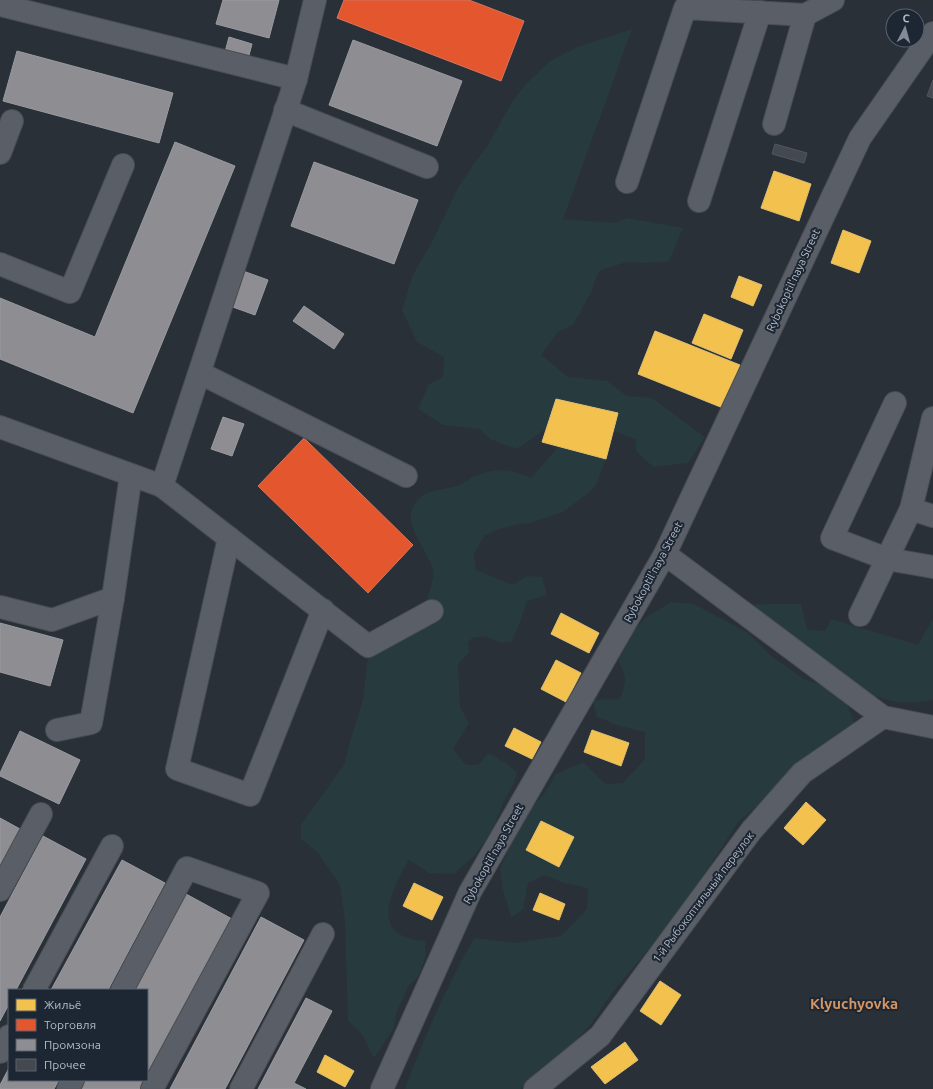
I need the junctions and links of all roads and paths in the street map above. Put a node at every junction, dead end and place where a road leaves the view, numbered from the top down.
1 (315, 0) edge
2 (833, 0) edge
3 (0, 5) edge
4 (760, 12) junction
5 (805, 15) junction
6 (933, 33) edge
7 (296, 79) junction
8 (285, 110) junction
9 (12, 121) dead end
10 (774, 124) dead end
11 (0, 153) edge
12 (123, 165) dead end
13 (427, 167) dead end
14 (628, 182) dead end
15 (699, 201) dead end
16 (0, 264) edge
17 (200, 373) junction
18 (895, 403) dead end
19 (933, 418) edge
20 (2, 433) edge
21 (131, 475) junction
22 (406, 476) dead end
23 (162, 486) junction
24 (911, 509) junction
25 (933, 516) edge
26 (229, 538) junction
27 (665, 554) junction
28 (887, 559) junction
29 (933, 567) edge
30 (113, 598) junction
31 (0, 607) edge
32 (323, 610) junction
33 (432, 611) dead end
34 (860, 615) dead end
35 (883, 716) junction
36 (933, 727) edge
37 (57, 730) dead end
38 (41, 814) dead end
39 (112, 846) dead end
40 (0, 890) edge
41 (323, 934) dead end
42 (35, 989) edge
43 (123, 989) edge
44 (8, 1038) edge
45 (0, 1052) edge
46 (152, 1089) edge
47 (241, 1089) edge
48 (382, 1089) edge
49 (535, 1089) edge

1 - 7 street
2 - 5 street
3 - 7 street
4 - 5 street
4 - 14 street
4 - 15 street
5 - 10 street
6 - 27 street, Rybokoptil'naya Street
7 - 8 street
8 - 13 street
8 - 17 street
9 - 11 street
12 - 16 street
17 - 22 street
17 - 23 street
18 - 28 street
19 - 24 street
20 - 21 street
21 - 23 street
21 - 30 street
23 - 26 street
24 - 25 street
24 - 28 street
26 - 32 street
26 - 32 street
27 - 35 street
27 - 48 street, Rybokoptil'naya Street
28 - 29 street
28 - 34 street
30 - 31 street
30 - 37 street
32 - 33 street
35 - 36 street
35 - 49 street, 1-й Рыбокоптильный переулок
38 - 40 street
39 - 42 street
41 - 47 street
43 - 46 street
44 - 45 street

